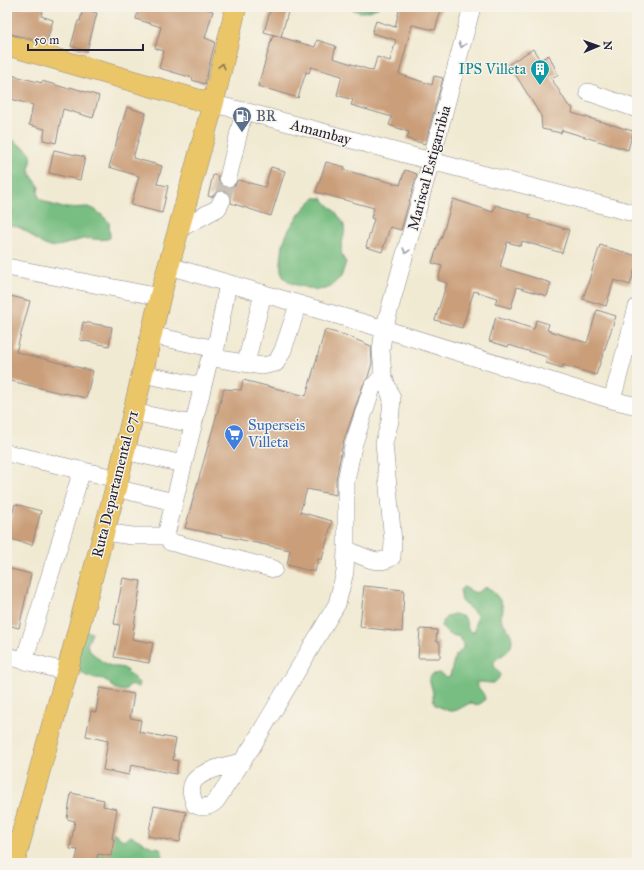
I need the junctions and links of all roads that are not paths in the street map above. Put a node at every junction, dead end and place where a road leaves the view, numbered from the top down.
1 (236, 7) edge
2 (472, 7) edge
3 (7, 45) edge
4 (588, 92) dead end
5 (212, 104) junction
6 (637, 109) edge
7 (244, 111) junction
8 (431, 161) junction
9 (228, 178) tunnel mouth
10 (222, 200) tunnel mouth
11 (637, 214) edge
12 (179, 229) junction
13 (169, 266) junction
14 (7, 267) edge
15 (228, 283) junction
16 (262, 293) junction
17 (160, 298) junction
18 (298, 304) junction
19 (637, 307) edge
20 (384, 329) junction
21 (151, 335) junction
22 (215, 353) junction
23 (246, 363) junction
24 (142, 374) junction
25 (383, 376) junction
26 (202, 386) junction
27 (612, 400) junction
28 (637, 406) edge
29 (133, 412) junction
30 (193, 424) junction
31 (124, 451) junction
32 (7, 453) edge
33 (183, 464) junction
34 (82, 470) junction
35 (116, 483) junction
36 (174, 502) junction
37 (104, 532) junction
38 (167, 536) junction
39 (346, 549) junction
40 (274, 569) dead end
41 (7, 656) edge
42 (24, 661) junction
43 (67, 672) junction
44 (241, 762) dead end
45 (14, 849) edge

5 -> 1 main road, Ruta Departamental 071
2 -> 8 street, Mariscal Estigarribia
3 - 5 main road, Amambay
4 - 6 street
5 - 7 street, Amambay
5 - 12 main road, Ruta Departamental 071
7 - 8 street, Amambay
7 - 9 street
8 - 11 street, Amambay
8 -> 20 street, Mariscal Estigarribia
10 - 12 street
12 - 13 main road, Ruta Departamental 071
13 - 15 street
13 - 17 main road, Ruta Departamental 071
14 - 17 street
15 - 16 street
15 - 22 street
16 - 18 street
16 - 23 street
17 - 21 main road, Ruta Departamental 071
18 - 20 street
18 - 23 street
19 - 27 street
20 - 25 street, Mariscal Estigarribia
20 - 27 street
21 - 22 street
21 - 24 main road, Ruta Departamental 071
22 - 23 street
22 - 26 street
24 - 26 street
24 - 29 main road, Ruta Departamental 071
25 - 39 street
25 - 39 street, Mariscal Estigarribia
26 - 30 street
27 - 28 street
29 - 30 street
29 - 31 main road, Ruta Departamental 071
30 - 33 street
31 - 33 street
31 - 35 main road, Ruta Departamental 071
32 - 34 street
33 - 36 street
34 - 35 street
34 - 42 street
35 - 36 street
35 - 37 main road, Ruta Departamental 071
36 - 38 street
37 - 38 street
37 - 43 main road, Ruta Departamental 071
38 - 40 street
39 - 44 street
41 - 42 street
42 - 43 street
43 - 45 main road, Ruta Departamental 071

